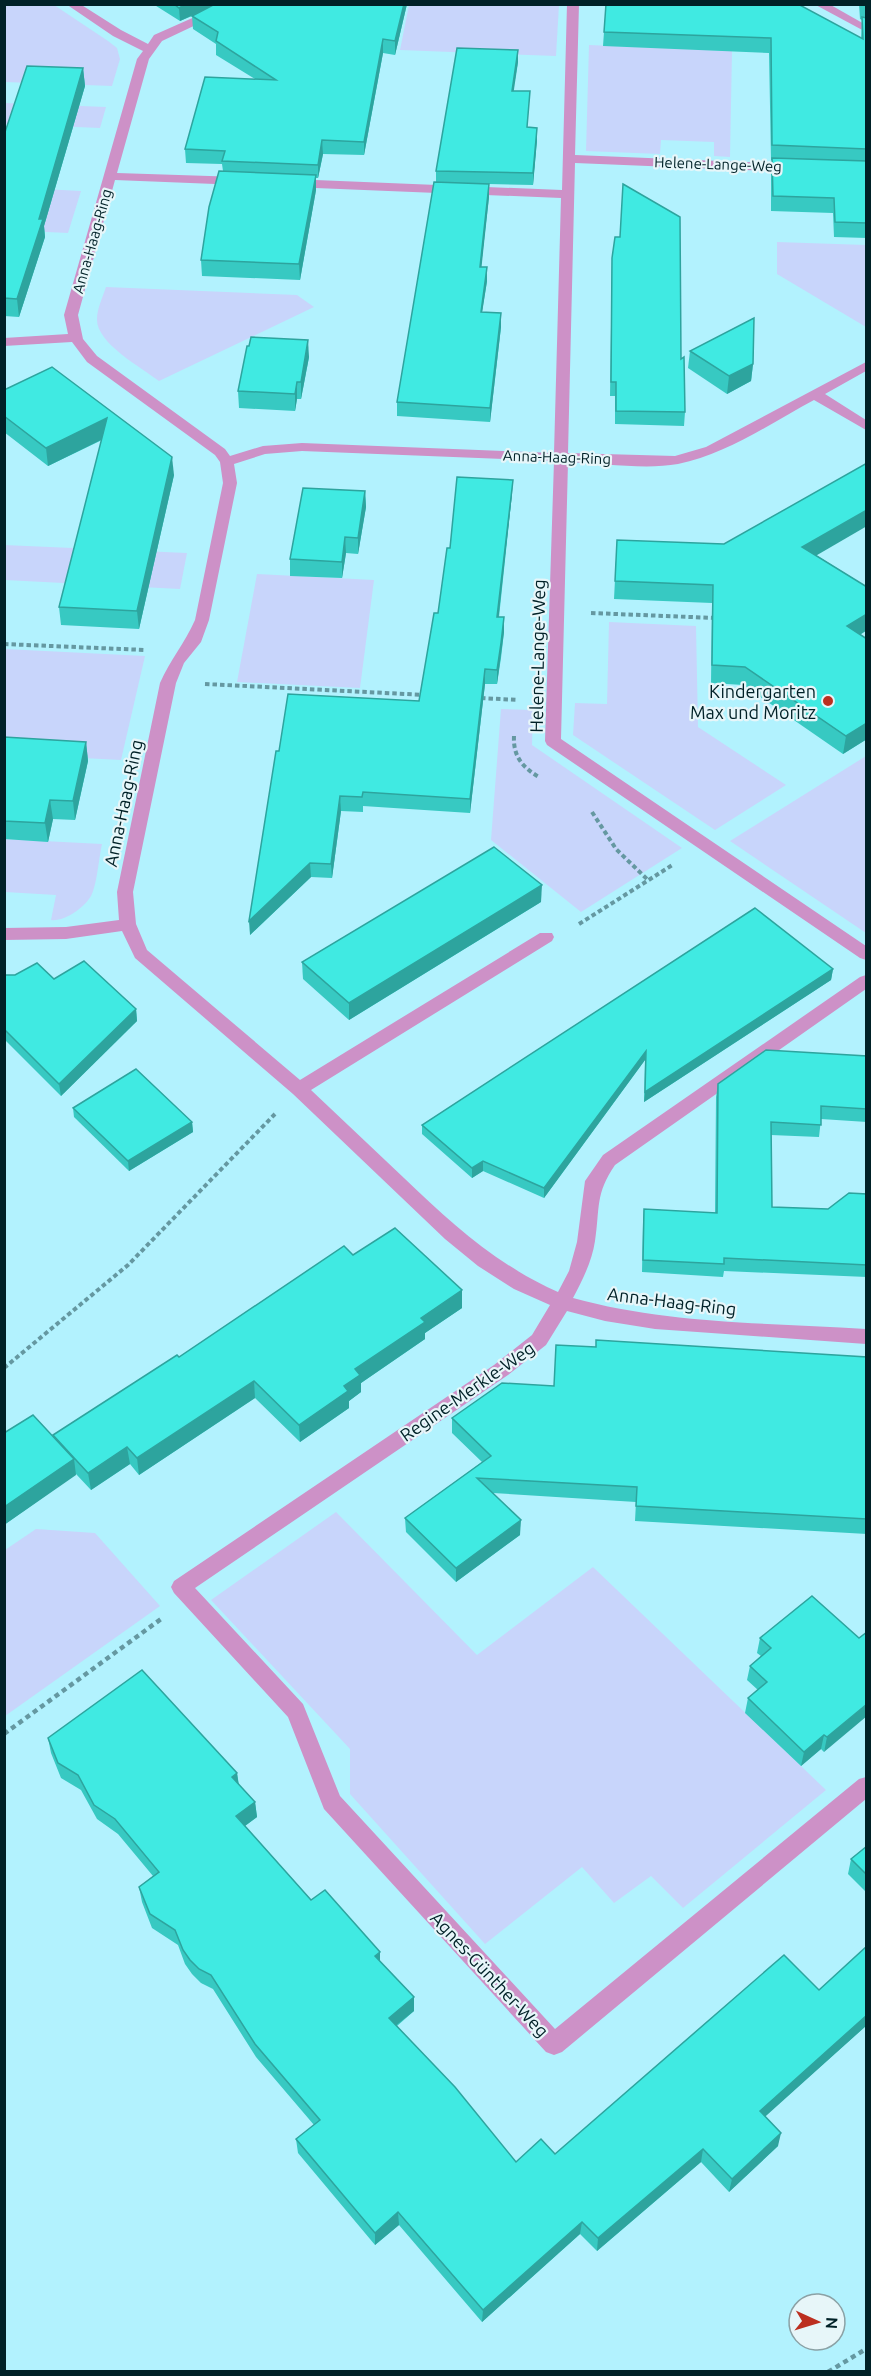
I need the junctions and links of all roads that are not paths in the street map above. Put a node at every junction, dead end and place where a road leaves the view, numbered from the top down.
1 (71, 4) edge
2 (235, 4) edge
3 (573, 4) edge
4 (819, 4) edge
5 (867, 29) edge
6 (149, 49) junction
7 (569, 159) junction
8 (808, 168) edge
9 (110, 176) junction
10 (251, 182) edge
11 (274, 183) edge
12 (568, 194) junction
13 (75, 338) junction
14 (4, 342) edge
15 (867, 366) edge
16 (815, 394) junction
17 (867, 426) edge
18 (562, 457) junction
19 (227, 462) junction
20 (127, 924) junction
21 (4, 933) edge
22 (546, 937) road end
23 (867, 954) edge
24 (867, 981) edge
25 (299, 1089) junction
26 (562, 1302) junction
27 (867, 1337) edge
28 (186, 1593) joint
29 (867, 1786) edge

1 - 6 street
2 - 6 street, Anna-Haag-Ring
3 - 7 street, Helene-Lange-Weg
4 - 5 street
6 - 9 street, Anna-Haag-Ring
7 - 8 street, Helene-Lange-Weg
7 - 12 street, Helene-Lange-Weg
9 - 10 street
9 - 13 street, Anna-Haag-Ring
11 - 12 street
12 - 18 street, Helene-Lange-Weg
13 - 14 street
13 - 19 street
15 - 16 street, Anna-Haag-Ring
16 - 17 street
16 - 18 street, Anna-Haag-Ring
18 - 19 street, Anna-Haag-Ring
18 - 23 street, Helene-Lange-Weg
19 - 20 street, Anna-Haag-Ring
20 - 21 street
20 - 25 street, Anna-Haag-Ring
22 - 25 street
24 - 26 street, Regine-Merkle-Weg
25 - 26 street, Anna-Haag-Ring
26 - 27 street, Anna-Haag-Ring
26 - 28 street, Regine-Merkle-Weg
28 - 29 street, Agnes-Günther-Weg

